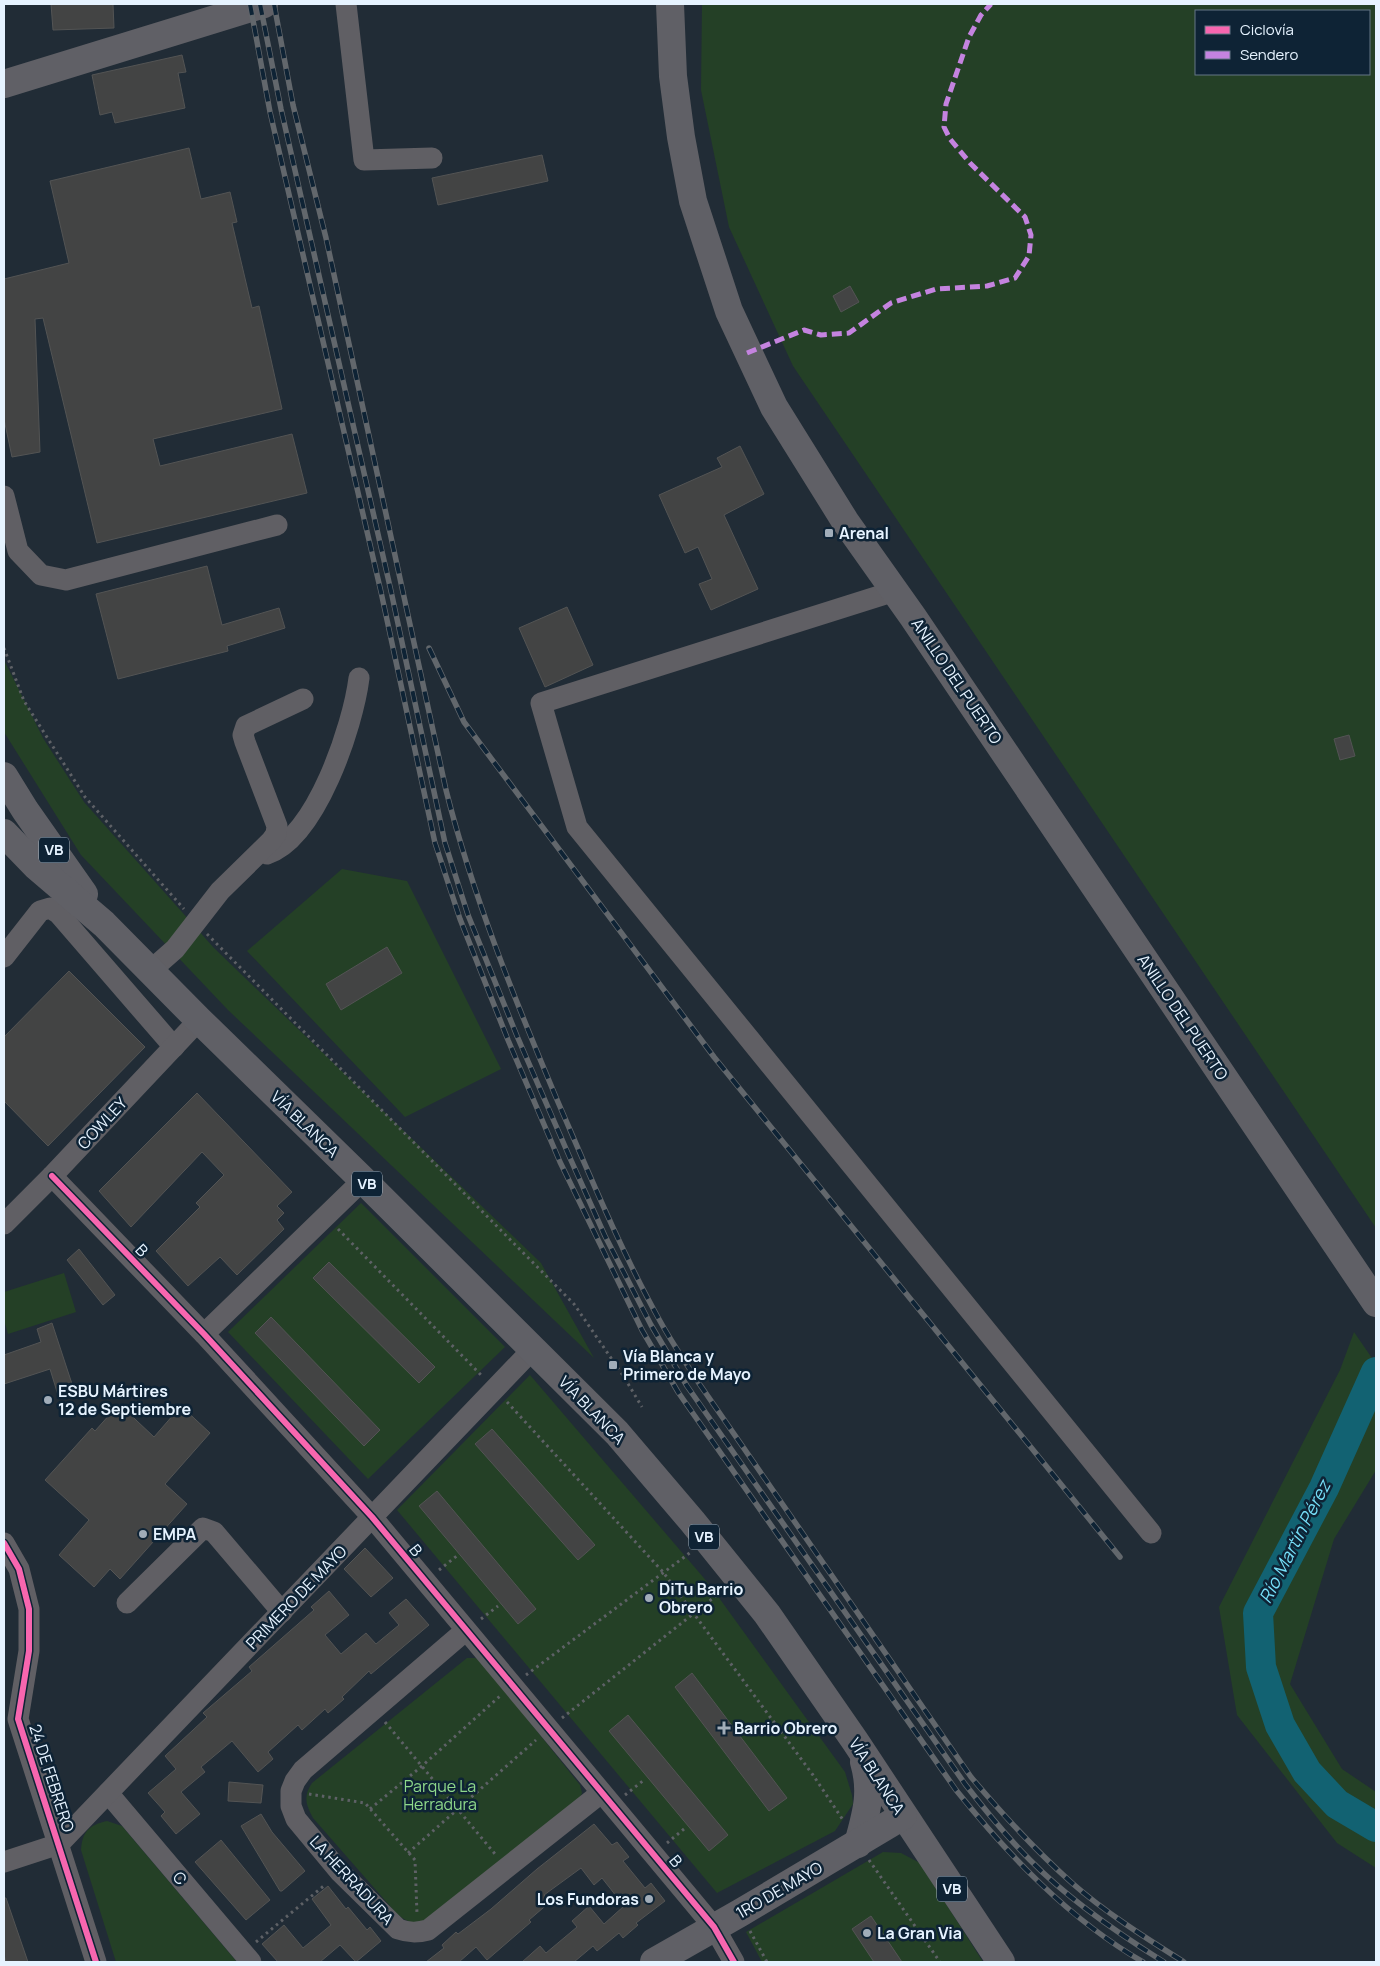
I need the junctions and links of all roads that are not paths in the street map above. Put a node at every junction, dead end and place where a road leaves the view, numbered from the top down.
1 (264, 4) edge
2 (346, 4) edge
3 (670, 4) edge
4 (4, 84) edge
5 (432, 158) dead end
6 (4, 496) edge
7 (277, 525) dead end
8 (894, 591) junction
9 (360, 678) dead end
10 (303, 699) dead end
11 (4, 776) edge
12 (4, 833) edge
13 (4, 845) edge
14 (257, 856) junction
15 (36, 866) junction
16 (104, 924) junction
17 (4, 957) edge
18 (150, 971) junction
19 (199, 1020) junction
20 (174, 1047) junction
21 (52, 1176) junction
22 (363, 1180) junction
23 (4, 1224) edge
24 (1375, 1302) edge
25 (204, 1334) junction
26 (533, 1349) junction
27 (372, 1517) junction
28 (1151, 1533) dead end
29 (4, 1543) edge
30 (127, 1603) dead end
31 (282, 1612) junction
32 (466, 1631) junction
33 (11, 1722) edge
34 (855, 1741) junction
35 (108, 1793) junction
36 (601, 1793) junction
37 (903, 1816) junction
38 (59, 1844) junction
39 (858, 1844) junction
40 (4, 1862) edge
41 (714, 1927) junction
42 (247, 1957) edge
43 (96, 1962) edge
44 (654, 1962) edge
45 (734, 1962) edge
46 (1001, 1962) edge

1 - 4 main road
2 - 5 street
3 - 8 main road, ANILLO DEL PUERTO
6 - 7 street
8 - 24 main road, ANILLO DEL PUERTO
8 - 28 street
9 - 14 street
10 - 14 street
11 - 16 main road, VÍA BLANCA / VB
12 - 15 main road, VÍA BLANCA / VB
13 - 15 main road
14 - 18 street
15 - 16 main road, VÍA BLANCA / VB
16 - 18 main road, VÍA BLANCA / VB
17 - 20 street
18 - 19 main road, VÍA BLANCA / VB
19 - 20 street, COWLEY
19 - 22 main road, VÍA BLANCA / VB
20 - 21 street, COWLEY
21 - 23 street, COWLEY
21 - 25 street, B
22 - 25 street
22 - 26 main road, VÍA BLANCA / VB
25 - 27 street, B
26 - 27 street, PRIMERO DE MAYO
26 - 34 main road, VÍA BLANCA / VB
27 - 31 street, PRIMERO DE MAYO
27 - 32 street, B
29 - 33 street, 24 DE FEBRERO
30 - 31 street
31 - 35 street, PRIMERO DE MAYO
32 - 36 street, B
32 - 36 street, LA HERRADURA
33 - 38 street, 24 DE FEBRERO
34 - 37 main road, VÍA BLANCA / VB
34 - 39 main road
35 - 38 street, PRIMERO DE MAYO
35 - 42 street, C
36 - 41 street, B
37 - 39 main road, 1RO DE MAYO
37 - 46 main road, VÍA BLANCA / VB
38 - 40 street
38 - 43 street, 24 DE FEBRERO
39 - 41 main road, 1RO DE MAYO
41 - 44 main road, 1RO DE MAYO
41 - 45 street, B

